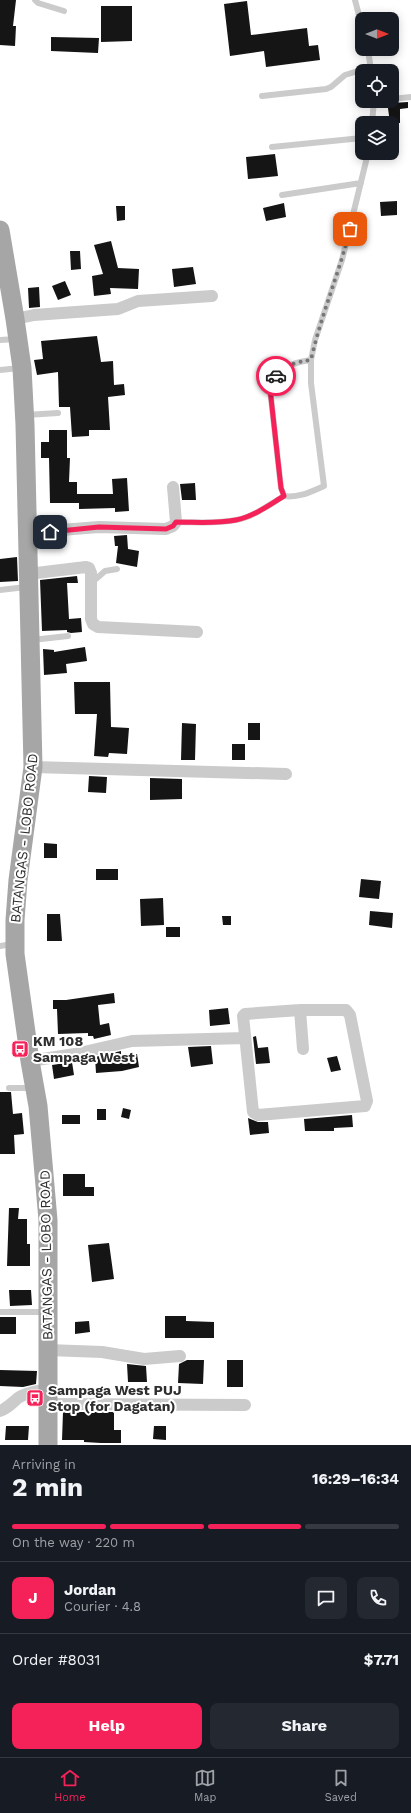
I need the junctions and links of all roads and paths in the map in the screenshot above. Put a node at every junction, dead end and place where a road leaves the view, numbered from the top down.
1 (34, 0) edge
2 (355, 0) edge
3 (64, 11) dead end
4 (358, 12) edge
5 (355, 73) edge
6 (262, 96) dead end
7 (411, 98) edge
8 (399, 99) edge
9 (355, 139) edge
10 (272, 147) dead end
11 (366, 160) edge
12 (361, 183) junction
13 (282, 195) dead end
14 (0, 230) edge
15 (212, 296) dead end
16 (15, 319) junction
17 (9, 339) edge
18 (311, 360) junction
19 (22, 368) junction
20 (0, 370) edge
21 (58, 413) dead end
22 (24, 415) junction
23 (173, 487) dead end
24 (284, 496) junction
25 (176, 522) junction
26 (28, 536) junction
27 (117, 569) dead end
28 (91, 579) junction
29 (28, 580) junction
30 (0, 590) edge
31 (197, 632) dead end
32 (68, 636) dead end
33 (30, 640) junction
34 (33, 767) junction
35 (286, 774) dead end
36 (8, 945) edge
37 (300, 1010) junction
38 (245, 1038) junction
39 (303, 1049) dead end
40 (30, 1061) junction
41 (9, 1088) dead end
42 (35, 1088) junction
43 (0, 1312) edge
44 (49, 1312) junction
45 (48, 1350) junction
46 (180, 1356) dead end
47 (48, 1397) junction
48 (245, 1405) dead end
49 (0, 1411) edge
50 (48, 1445) edge

1 - 3 lane
2 - 4 lane
5 - 6 lane
7 - 8 lane
9 - 10 lane
11 - 12 lane
12 - 13 lane
12 - 18 lane
14 - 16 main road, BATANGAS - LOBO ROAD
15 - 16 street
16 - 17 main road, BATANGAS - LOBO ROAD
17 - 19 main road, BATANGAS - LOBO ROAD
18 - 24 lane
18 - 24 lane
19 - 20 lane
19 - 22 main road, BATANGAS - LOBO ROAD
21 - 22 lane
22 - 26 main road, BATANGAS - LOBO ROAD
23 - 25 street
24 - 25 lane
25 - 26 street
26 - 29 main road, BATANGAS - LOBO ROAD
27 - 28 lane
28 - 29 street
28 - 31 street
29 - 30 lane
29 - 33 main road, BATANGAS - LOBO ROAD
32 - 33 lane
33 - 34 main road, BATANGAS - LOBO ROAD
34 - 35 street
34 - 36 main road, BATANGAS - LOBO ROAD
36 - 40 main road, BATANGAS - LOBO ROAD
37 - 38 street
37 - 38 street
37 - 39 street
38 - 40 street
40 - 42 main road, BATANGAS - LOBO ROAD
41 - 42 lane
42 - 44 main road, BATANGAS - LOBO ROAD
43 - 44 lane
44 - 45 main road, BATANGAS - LOBO ROAD
45 - 46 street
45 - 47 main road, BATANGAS - LOBO ROAD
47 - 48 street
47 - 49 street
47 - 50 main road, BATANGAS - LOBO ROAD

